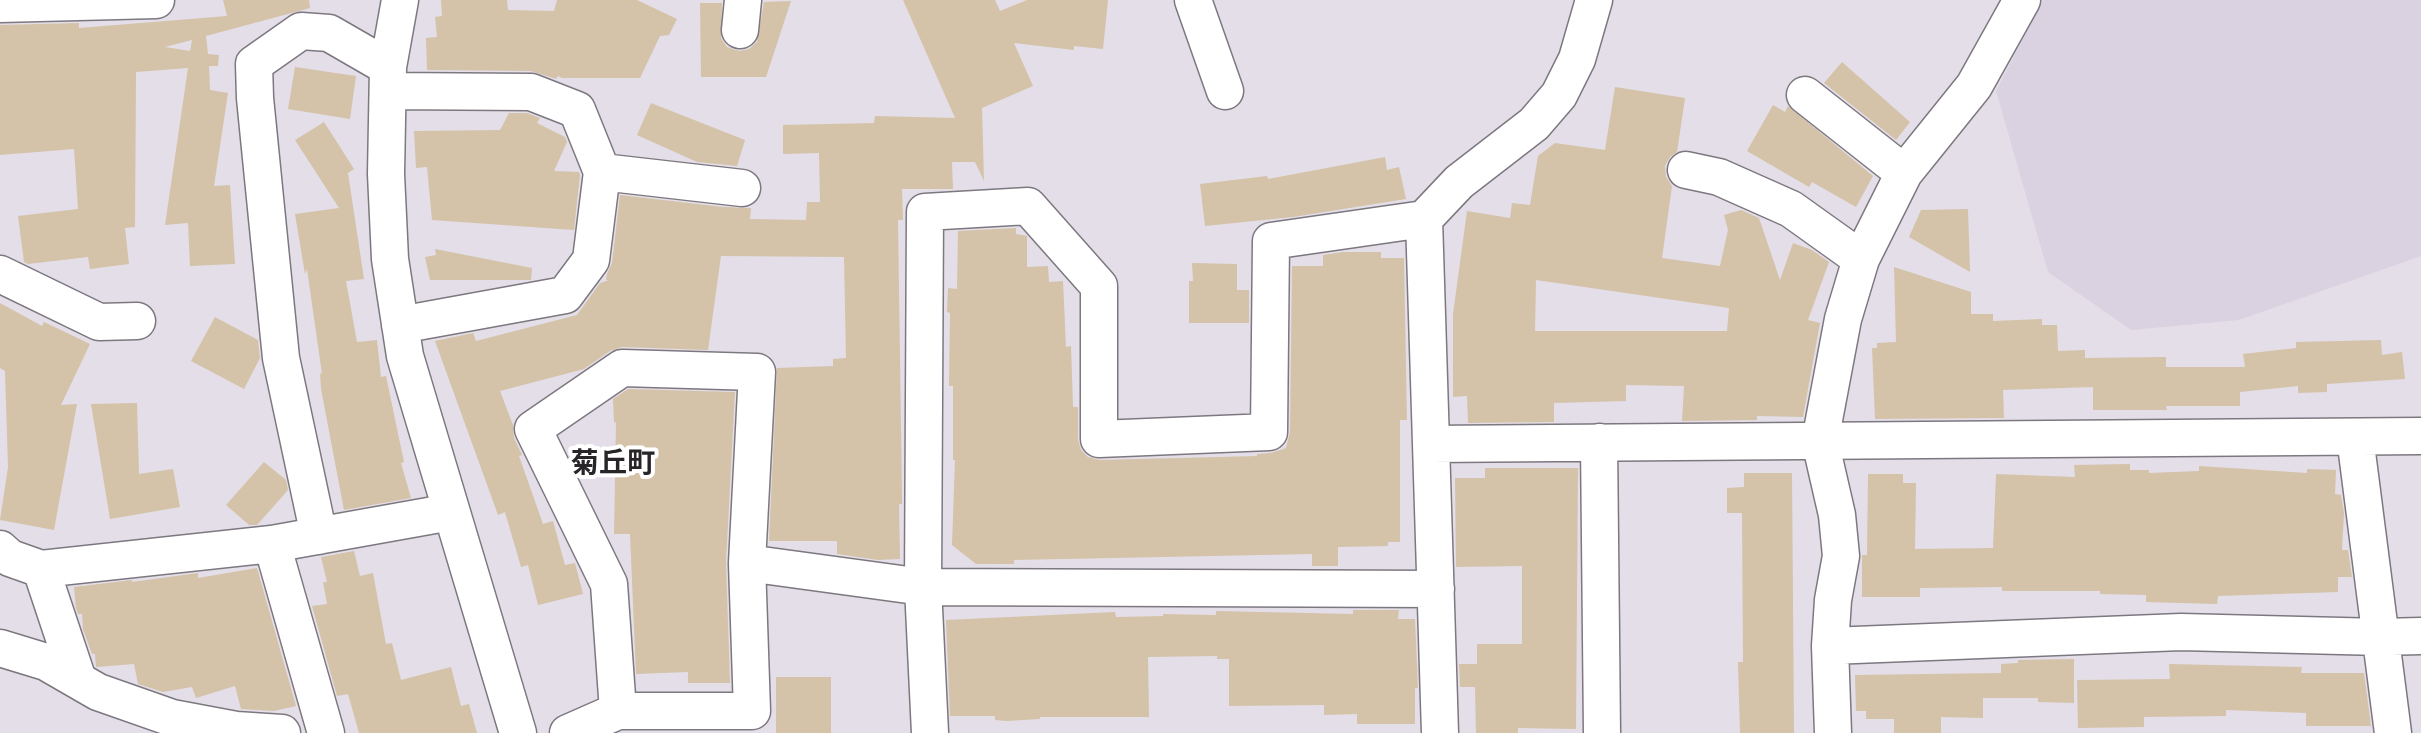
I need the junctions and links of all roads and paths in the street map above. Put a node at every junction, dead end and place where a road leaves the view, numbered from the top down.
1 (156, 0) edge
2 (400, 0) edge
3 (1193, 0) edge
4 (1594, 0) edge
5 (2022, 0) edge
6 (0, 4) edge
7 (388, 79) junction
8 (1225, 91) dead end
9 (1805, 95) dead end
10 (1686, 170) dead end
11 (602, 172) junction
12 (1904, 173) junction
13 (742, 188) dead end
14 (1424, 219) junction
15 (1861, 259) junction
16 (0, 274) edge
17 (137, 321) dead end
18 (400, 325) junction
19 (2421, 436) edge
20 (2355, 437) junction
21 (1820, 441) junction
22 (1599, 442) junction
23 (1431, 444) junction
24 (451, 512) junction
25 (319, 536) junction
26 (272, 544) junction
27 (0, 549) edge
28 (747, 563) junction
29 (41, 569) junction
30 (923, 587) junction
31 (1436, 589) junction
32 (2421, 636) edge
33 (2381, 637) junction
34 (1830, 646) junction
35 (0, 648) edge
36 (78, 680) junction
37 (618, 711) junction
38 (282, 733) edge
39 (326, 733) edge
40 (518, 733) edge
41 (568, 733) edge
42 (930, 733) edge
43 (1440, 733) edge
44 (1602, 733) edge
45 (1833, 733) edge
46 (2393, 733) edge

1 - 6 street
2 - 7 street
3 - 8 street
4 - 14 street
5 - 12 street
7 - 11 street
7 - 18 street
7 - 25 street
9 - 12 street
10 - 15 street
11 - 13 street
11 - 18 street
12 - 15 street
14 - 23 street
14 - 30 street
15 - 21 street
16 - 17 street
18 - 24 street
19 - 20 street
20 - 21 street
20 - 33 street
21 - 22 street
21 - 34 street
22 - 23 street
22 - 44 street
23 - 31 street
24 - 25 street
24 - 40 street
25 - 26 street
26 - 29 street
26 - 39 street
27 - 29 street
28 - 30 street
28 - 37 street
28 - 37 street
29 - 36 street
30 - 31 street
30 - 42 street
31 - 43 street
32 - 33 street
33 - 34 street
33 - 46 street
34 - 45 street
35 - 36 street
36 - 38 street
37 - 41 street

